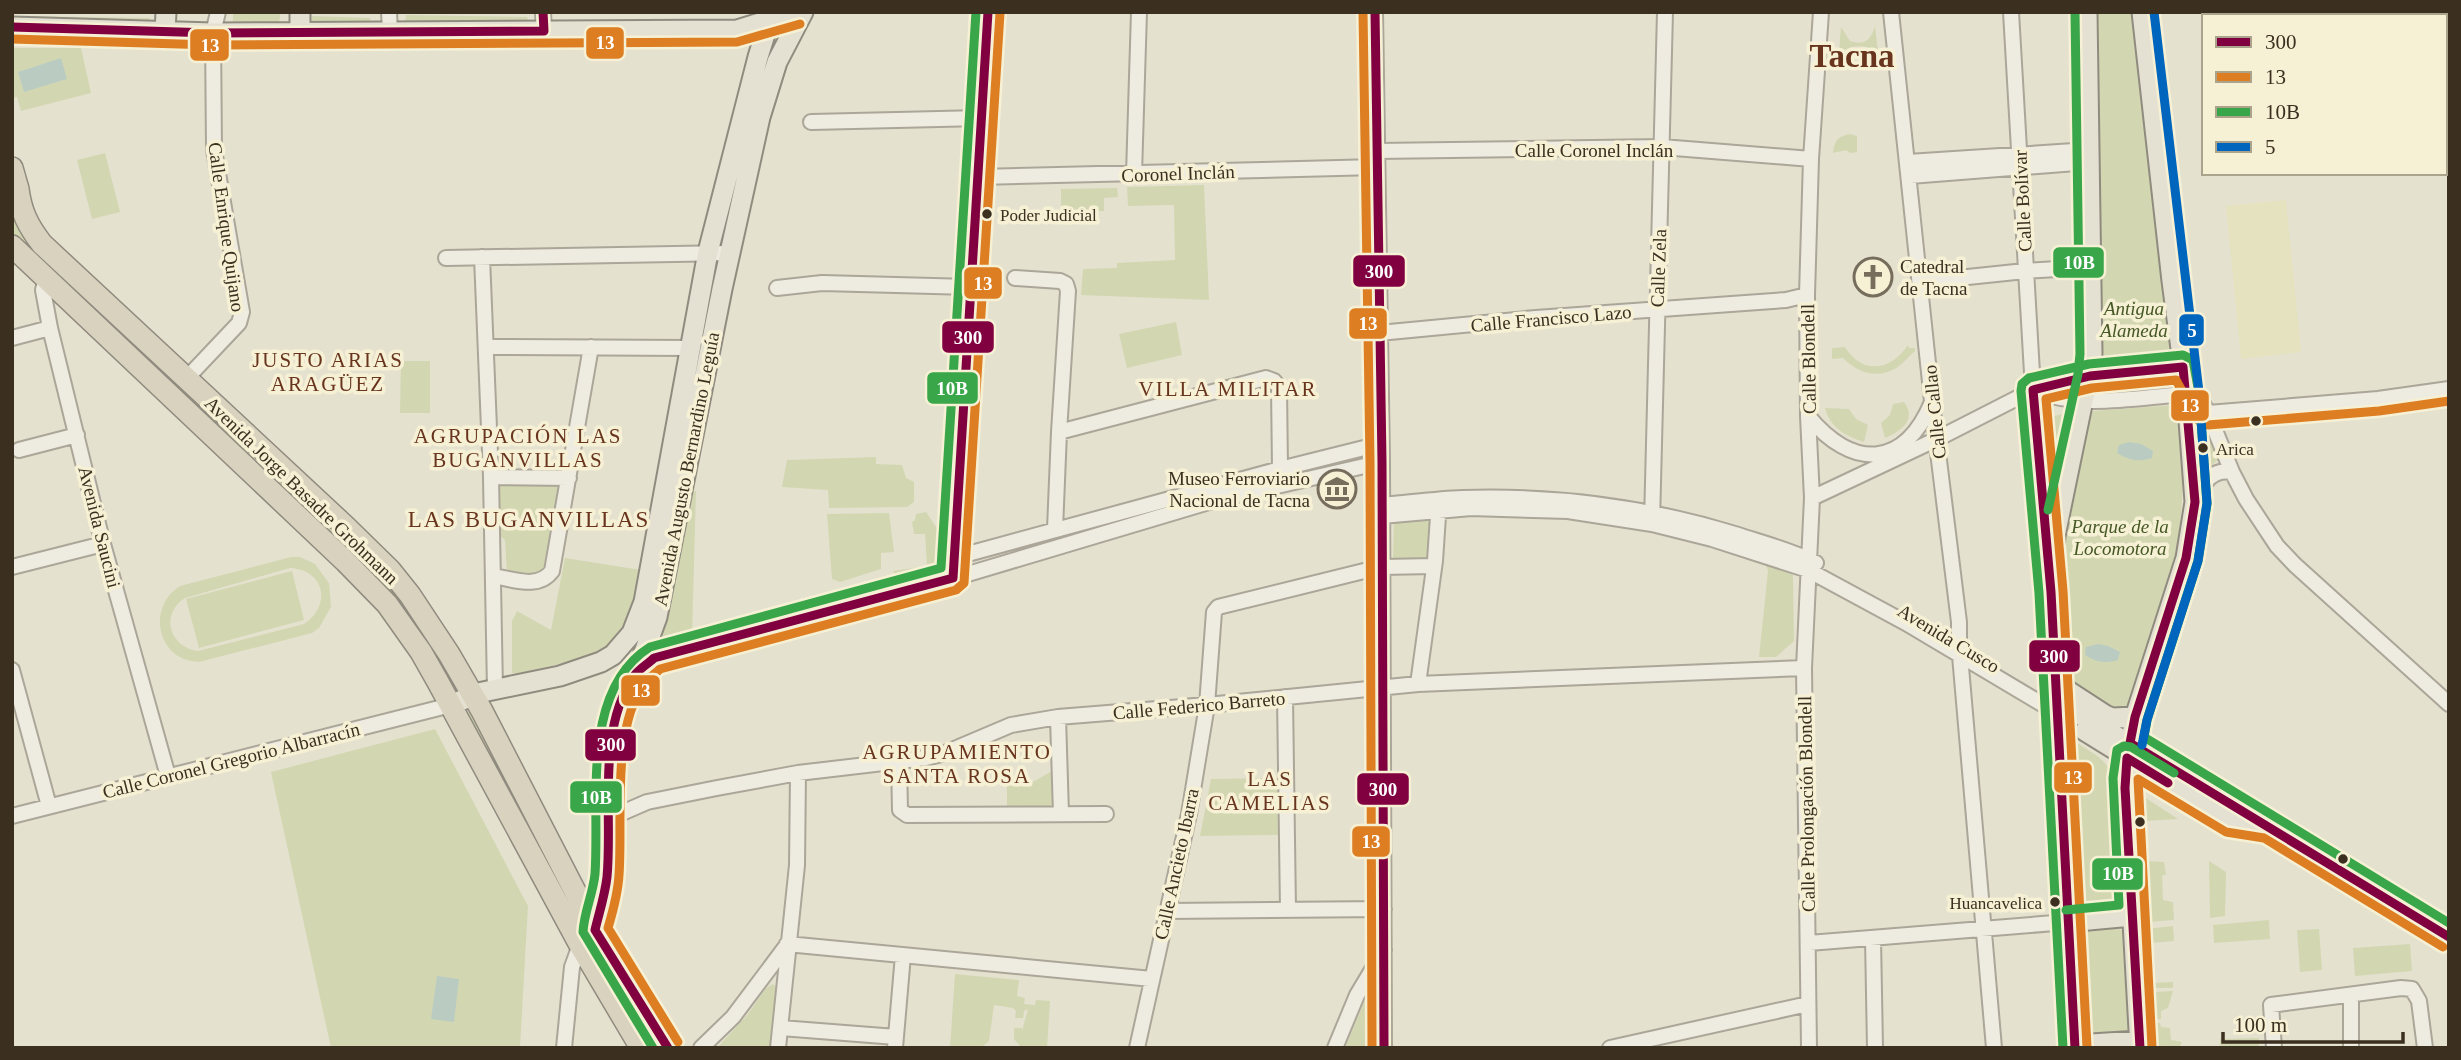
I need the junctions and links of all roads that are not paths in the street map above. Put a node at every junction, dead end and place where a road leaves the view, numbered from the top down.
1 (218, 12) edge
2 (299, 12) edge
3 (389, 12) edge
4 (796, 12) edge
5 (803, 12) edge
6 (988, 12) edge
7 (1139, 12) edge
8 (1375, 12) edge
9 (1665, 12) edge
10 (1821, 12) edge
11 (1891, 12) edge
12 (2011, 12) edge
13 (2087, 12) edge
14 (2142, 12) edge
15 (770, 16) edge
16 (165, 22) edge
17 (543, 22) edge
18 (644, 22) edge
19 (12, 27) edge
20 (737, 30) junction
21 (390, 32) junction
22 (213, 33) junction
23 (300, 33) junction
24 (758, 57) junction
25 (982, 118) junction
26 (811, 122) dead end
27 (1662, 147) junction
28 (1377, 151) junction
29 (2089, 156) junction
30 (1811, 159) junction
31 (2021, 161) junction
32 (1377, 167) junction
33 (1909, 169) junction
34 (15, 174) edge
35 (1134, 174) junction
36 (979, 177) junction
37 (12, 211) edge
38 (12, 246) edge
39 (708, 252) junction
40 (730, 253) junction
41 (482, 257) junction
42 (446, 258) dead end
43 (2091, 267) junction
44 (2025, 271) junction
45 (46, 276) junction
46 (1015, 278) dead end
47 (1920, 282) junction
48 (970, 287) junction
49 (777, 288) dead end
50 (1807, 295) junction
51 (1657, 309) junction
52 (50, 328) junction
53 (1379, 333) junction
54 (12, 338) edge
55 (486, 347) junction
56 (591, 348) junction
57 (690, 348) junction
58 (2183, 368) junction
59 (2090, 376) junction
60 (186, 379) junction
61 (2449, 389) edge
62 (2034, 390) junction
63 (2187, 394) junction
64 (1933, 400) junction
65 (2083, 400) junction
66 (2208, 413) junction
67 (1808, 416) junction
68 (1059, 432) junction
69 (77, 435) junction
70 (1937, 439) junction
71 (1380, 444) junction
72 (19, 450) dead end
73 (1381, 462) junction
74 (1280, 469) junction
75 (2232, 472) junction
76 (491, 477) junction
77 (569, 478) junction
78 (1812, 498) junction
79 (2195, 502) junction
80 (1440, 505) junction
81 (1382, 511) junction
82 (1652, 518) junction
83 (1055, 529) junction
84 (103, 544) junction
85 (953, 558) junction
86 (1809, 565) junction
87 (1434, 566) junction
88 (12, 567) edge
89 (1382, 567) junction
90 (493, 576) junction
91 (953, 578) junction
92 (2051, 592) junction
93 (1960, 649) junction
94 (613, 655) junction
95 (638, 668) junction
96 (1804, 668) junction
97 (12, 670) edge
98 (2054, 670) junction
99 (1418, 684) junction
100 (1383, 688) junction
101 (495, 689) junction
102 (473, 695) junction
103 (15, 696) edge
104 (1285, 697) junction
105 (450, 705) junction
106 (1207, 705) junction
107 (2449, 705) edge
108 (2056, 707) junction
109 (2135, 717) junction
110 (1058, 718) junction
111 (2058, 745) junction
112 (2129, 750) junction
113 (899, 761) junction
114 (797, 773) junction
115 (168, 776) junction
116 (2125, 778) junction
117 (49, 806) junction
118 (1061, 814) junction
119 (1106, 814) dead end
120 (12, 816) edge
121 (608, 819) junction
122 (1384, 909) junction
123 (1288, 910) junction
124 (1167, 911) junction
125 (2132, 916) junction
126 (2067, 922) junction
127 (1984, 930) junction
128 (2449, 937) edge
129 (588, 938) junction
130 (1873, 938) junction
131 (1809, 943) junction
132 (788, 944) junction
133 (1384, 950) junction
134 (903, 955) junction
135 (1152, 979) junction
136 (2351, 995) junction
137 (1808, 1004) junction
138 (780, 1028) junction
139 (1672, 1041) edge
140 (895, 1042) edge
141 (2139, 1044) edge
142 (2075, 1046) edge
143 (564, 1048) edge
144 (641, 1048) edge
145 (668, 1048) edge
146 (701, 1048) edge
147 (778, 1048) edge
148 (1137, 1048) edge
149 (1335, 1048) edge
150 (1384, 1048) edge
151 (1609, 1048) edge
152 (1809, 1048) edge
153 (1875, 1048) edge
154 (1994, 1048) edge
155 (2274, 1048) edge
156 (2351, 1048) edge
157 (2425, 1048) edge

1 - 22 street, Calle Enrique Quijano
2 - 23 main road
3 - 21 street
4 - 15 main road
5 - 40 main road, Avenida Augusto Bernardino Leguía
6 - 25 street
7 - 35 street
8 - 28 street
9 - 27 street, Calle Zela
10 - 30 street, Calle Blondell
11 - 33 street, Calle Callao
12 - 31 street, Calle Bolívar
13 - 29 main road
14 - 58 main road
15 - 20 main road
15 - 24 main road, Avenida Augusto Bernardino Leguía
16 - 19 main road
16 - 22 main road
17 - 18 main road
17 - 21 main road
18 - 20 main road
20 - 24 main road
21 - 23 main road
22 - 23 main road
22 - 60 street, Calle Enrique Quijano
24 - 39 main road, Avenida Augusto Bernardino Leguía
25 - 26 street
25 - 36 street
27 - 28 street, Calle Coronel Inclán
27 - 30 street, Calle Coronel Inclán
27 - 51 street, Calle Zela
28 - 32 street
29 - 31 street
29 - 43 main road
30 - 50 street, Calle Blondell
31 - 33 street
31 - 44 street, Calle Bolívar
32 - 35 street, Coronel Inclán
32 - 53 street
33 - 47 street, Calle Callao
34 - 37 highway
34 - 60 highway, Avenida Jorge Basadre Grohmann
35 - 36 street, Coronel Inclán
36 - 48 street
38 - 45 highway, Avenida Jorge Basadre Grohmann
39 - 40 street
39 - 41 street
39 - 57 main road, Avenida Augusto Bernardino Leguía
40 - 95 main road, Avenida Augusto Bernardino Leguía
41 - 42 street
41 - 55 street
43 - 44 street
43 - 59 main road
44 - 47 street
44 - 62 street, Calle Bolívar
45 - 52 street, Avenida Saucini
45 - 105 highway, Avenida Jorge Basadre Grohmann
46 - 68 street
47 - 64 street, Calle Callao
48 - 49 street
48 - 85 street
50 - 51 street, Calle Francisco Lazo
50 - 67 street, Calle Blondell
51 - 53 street, Calle Francisco Lazo
51 - 82 street, Calle Zela
52 - 54 street
52 - 69 street, Avenida Saucini
53 - 71 street
55 - 56 street
55 - 76 street
56 - 57 street
56 - 77 street
57 - 94 main road, Avenida Augusto Bernardino Leguía
58 - 59 street
58 - 63 main road
58 - 66 street
59 - 62 street
59 - 65 main road
60 - 102 highway, Avenida Jorge Basadre Grohmann
61 - 66 street
62 - 65 street
62 - 70 street
62 - 92 street, Calle Bolívar
63 - 65 street
63 - 66 street
63 - 79 main road
64 - 67 street
64 - 70 street, Calle Callao
65 - 92 main road
66 - 75 street
67 - 78 street, Calle Blondell
68 - 74 street
68 - 83 street
69 - 72 street
69 - 84 street, Avenida Saucini
70 - 78 street
70 - 93 street, Calle Callao
71 - 73 street
71 - 74 street
73 - 81 street
73 - 91 street
74 - 83 street
75 - 79 street
75 - 107 street
76 - 77 street
76 - 90 street
77 - 90 street
78 - 86 street, Calle Blondell
79 - 109 main road
80 - 81 street, Avenida Cusco
80 - 82 street, Avenida Cusco
80 - 87 street
81 - 89 street
82 - 86 street, Avenida Cusco
83 - 85 street
84 - 88 street
84 - 115 street, Avenida Saucini
85 - 91 street
86 - 93 street, Avenida Cusco
86 - 96 street, Calle Prolongación Blondell
87 - 89 street, Calle Ancieto Ibarra
87 - 99 street
89 - 100 street
89 - 106 street, Calle Ancieto Ibarra
90 - 101 street
91 - 95 street
92 - 98 main road
93 - 108 street, Avenida Cusco
93 - 127 street, Calle Callao
94 - 95 main road
94 - 101 main road, Avenida Augusto Bernardino Leguía
95 - 121 main road, Avenida Augusto Bernardino Leguía
96 - 99 street, Calle Federico Barreto
96 - 131 street, Calle Prolongación Blondell
97 - 103 street
98 - 108 main road
98 - 109 main road
99 - 100 street, Calle Federico Barreto
100 - 104 street, Calle Federico Barreto
100 - 122 street
101 - 102 main road, Avenida Augusto Bernardino Leguía
102 - 105 main road, Avenida Augusto Bernardino Leguía
102 - 129 highway, Avenida Jorge Basadre Grohmann
103 - 117 street
104 - 106 street, Calle Federico Barreto
104 - 123 street
105 - 115 street, Calle Coronel Gregorio Albarracín
105 - 129 highway, Avenida Jorge Basadre Grohmann
106 - 110 street, Calle Federico Barreto
106 - 124 street, Calle Ancieto Ibarra
108 - 111 main road
108 - 112 main road, Avenida Cusco
109 - 112 main road
110 - 113 street, Calle Federico Barreto
110 - 118 street
111 - 116 main road
111 - 126 main road
112 - 116 main road
112 - 128 main road, Avenida Cusco
113 - 114 street, Calle Federico Barreto
113 - 118 street
114 - 121 street, Calle Federico Barreto
114 - 132 street
115 - 117 street, Calle Coronel Gregorio Albarracín
116 - 125 main road
117 - 120 street, Calle Coronel Gregorio Albarracín
118 - 119 street
121 - 129 main road, Avenida Augusto Bernardino Leguía
122 - 123 street
122 - 133 street
123 - 124 street
124 - 135 street, Calle Ancieto Ibarra
125 - 126 main road
125 - 141 main road
126 - 127 street
126 - 142 main road
127 - 130 street
127 - 154 street, Calle Callao
129 - 143 street
129 - 144 highway, Avenida Jorge Basadre Grohmann
129 - 145 highway, Avenida Jorge Basadre Grohmann
130 - 131 street
130 - 153 street
131 - 137 street, Calle Prolongación Blondell
132 - 134 street
132 - 138 street
132 - 146 street
133 - 149 street
133 - 150 street
134 - 135 street
134 - 140 street
135 - 148 street, Calle Ancieto Ibarra
136 - 155 street
136 - 156 street
136 - 157 street
137 - 139 street
137 - 152 street, Calle Prolongación Blondell
138 - 140 street
138 - 147 street
139 - 151 street
141 - 142 main road

